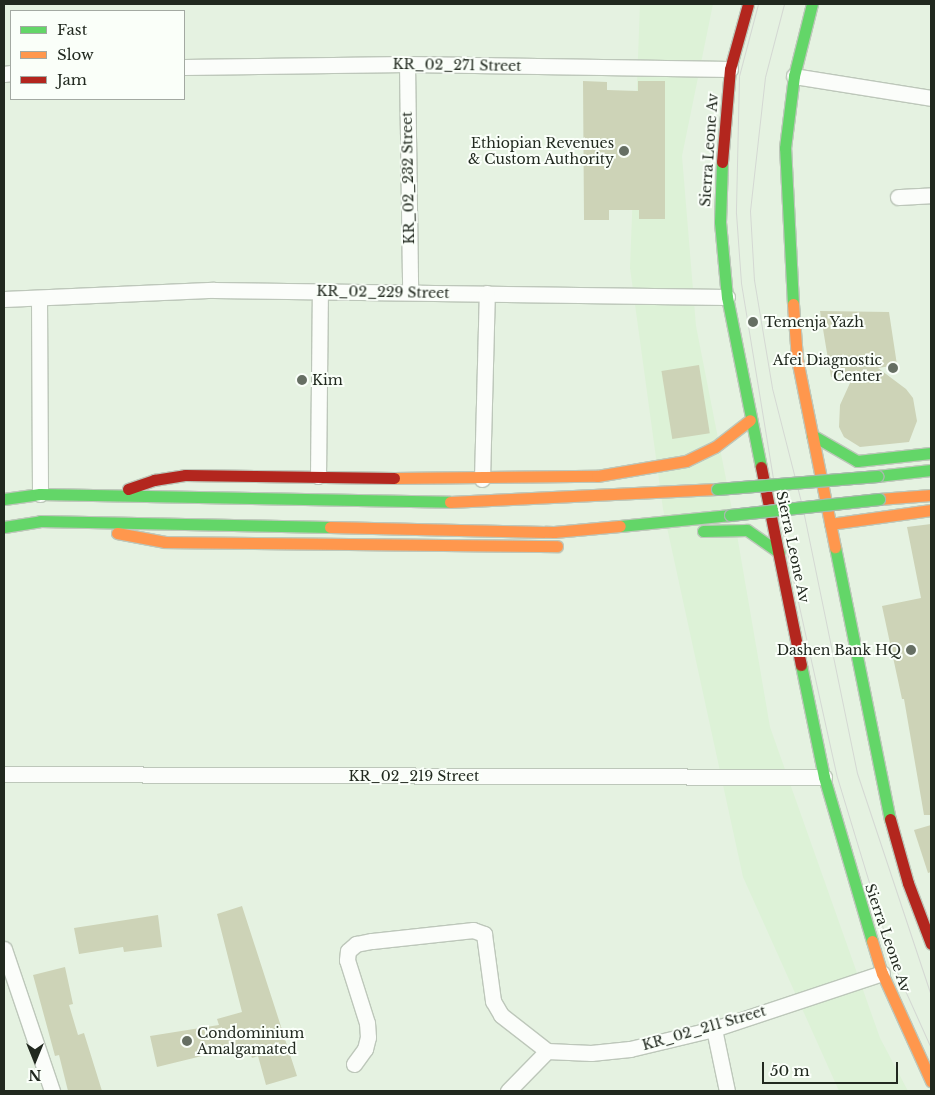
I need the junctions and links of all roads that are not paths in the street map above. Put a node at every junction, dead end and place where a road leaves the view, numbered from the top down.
1 (748, 4) edge
2 (812, 4) edge
3 (406, 64) junction
4 (185, 67) edge
5 (730, 69) junction
6 (794, 76) junction
7 (931, 98) edge
8 (931, 195) edge
9 (898, 197) dead end
10 (320, 291) junction
11 (410, 292) junction
12 (486, 293) junction
13 (727, 297) junction
14 (39, 298) junction
15 (4, 299) edge
16 (750, 420) junction
17 (812, 435) junction
18 (931, 453) edge
19 (931, 470) edge
20 (318, 476) junction
21 (482, 479) junction
22 (40, 494) junction
23 (118, 495) junction
24 (931, 495) edge
25 (4, 500) edge
26 (931, 510) edge
27 (93, 522) junction
28 (830, 524) junction
29 (4, 527) edge
30 (692, 532) dead end
31 (574, 545) dead end
32 (779, 552) junction
33 (4, 774) edge
34 (824, 777) junction
35 (931, 944) edge
36 (4, 949) edge
37 (882, 973) junction
38 (714, 1028) junction
39 (547, 1051) junction
40 (354, 1064) dead end
41 (931, 1081) edge
42 (516, 1089) edge
43 (52, 1091) edge
44 (727, 1091) edge

1 - 5 main road, Sierra Leone Av
2 - 6 main road
3 - 4 street, KR_02_271 Street
3 - 5 street, KR_02_271 Street
3 - 11 street, KR_02_232 Street
5 - 13 main road, Sierra Leone Av
6 - 7 street
6 - 17 main road
8 - 9 street
10 - 11 street, KR_02_229 Street
10 - 14 street, KR_02_229 Street
10 - 20 street
11 - 12 street, KR_02_229 Street
12 - 13 street, KR_02_229 Street
12 - 21 street
13 - 16 main road, Sierra Leone Av
14 - 15 street, KR_02_229 Street
14 - 22 street
16 - 21 main road
16 - 32 main road, Sierra Leone Av
17 - 18 main road
17 - 28 main road
19 - 23 main road, bridge
20 - 21 main road
20 - 23 main road
22 - 23 main road
22 - 25 main road
24 - 27 main road, bridge
26 - 28 main road
27 - 29 main road
27 - 31 main road
28 - 35 main road
30 - 32 main road
32 - 34 main road, Sierra Leone Av
33 - 34 street, KR_02_219 Street
34 - 37 main road, Sierra Leone Av
36 - 43 street
37 - 38 street, KR_02_211 Street
37 - 41 main road, Sierra Leone Av
38 - 39 street, KR_02_211 Street
38 - 44 street
39 - 40 street
39 - 42 street

